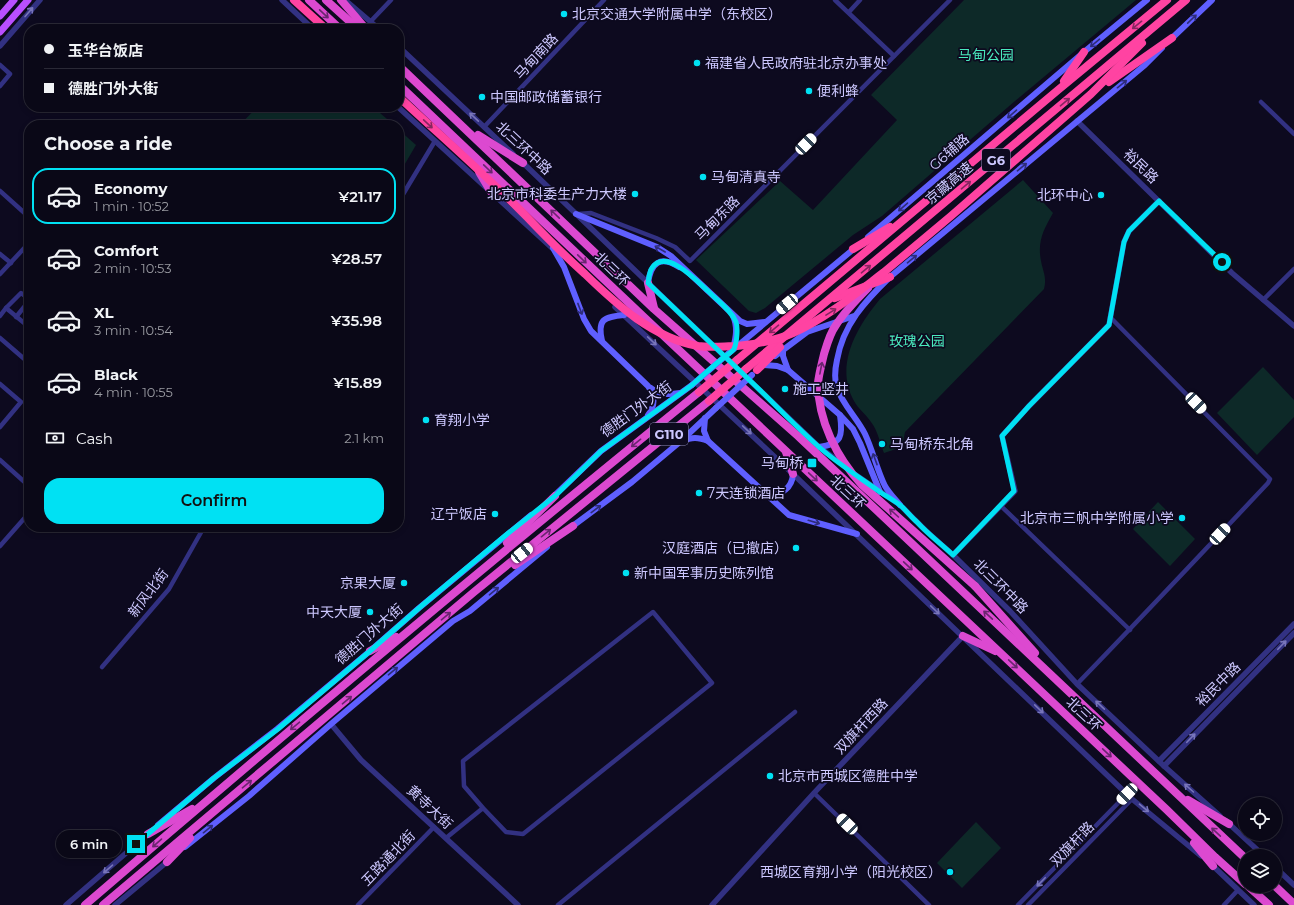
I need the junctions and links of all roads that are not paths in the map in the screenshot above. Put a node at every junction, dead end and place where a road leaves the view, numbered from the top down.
1 (14, 0) edge
2 (28, 0) edge
3 (40, 0) edge
4 (282, 0) edge
5 (294, 0) edge
6 (309, 0) edge
7 (326, 0) edge
8 (341, 0) edge
9 (345, 0) edge
10 (391, 0) edge
11 (604, 0) edge
12 (835, 0) edge
13 (860, 0) edge
14 (950, 0) edge
15 (1147, 0) edge
16 (1167, 0) edge
17 (1186, 0) edge
18 (1212, 0) edge
19 (1176, 8) junction
20 (849, 12) junction
21 (0, 16) edge
22 (371, 21) junction
23 (308, 24) edge
24 (320, 24) edge
25 (335, 24) edge
26 (352, 24) edge
27 (362, 24) edge
28 (374, 24) edge
29 (0, 32) edge
30 (1172, 38) junction
31 (0, 46) edge
32 (404, 52) edge
33 (1084, 52) junction
34 (894, 56) junction
35 (0, 65) edge
36 (404, 71) edge
37 (0, 86) edge
38 (404, 90) edge
39 (1058, 90) junction
40 (1092, 94) junction
41 (404, 102) edge
42 (1261, 102) dead end
43 (403, 112) edge
44 (1077, 121) junction
45 (464, 127) junction
46 (484, 127) junction
47 (1294, 134) edge
48 (435, 141) junction
49 (465, 147) junction
50 (523, 163) junction
51 (0, 191) edge
52 (491, 192) junction
53 (404, 193) edge
54 (1159, 201) junction
55 (24, 213) edge
56 (576, 214) junction
57 (911, 214) junction
58 (24, 248) edge
59 (552, 248) junction
60 (853, 249) junction
61 (0, 254) edge
62 (10, 263) junction
63 (1294, 270) edge
64 (883, 273) junction
65 (0, 274) edge
66 (690, 274) junction
67 (890, 277) junction
68 (648, 283) junction
69 (24, 296) edge
70 (829, 300) junction
71 (1262, 300) junction
72 (24, 307) edge
73 (6, 308) junction
74 (654, 309) junction
75 (624, 315) junction
76 (732, 315) junction
77 (0, 316) edge
78 (854, 316) junction
79 (16, 317) junction
80 (1110, 317) junction
81 (648, 321) junction
82 (765, 322) junction
83 (24, 323) edge
84 (1294, 326) edge
85 (0, 338) edge
86 (602, 341) junction
87 (783, 350) junction
88 (731, 351) junction
89 (24, 359) edge
90 (755, 370) junction
91 (788, 370) junction
92 (0, 384) edge
93 (648, 386) junction
94 (681, 392) junction
95 (699, 392) joint
96 (709, 401) joint
97 (840, 415) junction
98 (646, 418) junction
99 (705, 418) junction
100 (0, 427) edge
101 (798, 436) junction
102 (681, 441) junction
103 (708, 441) junction
104 (819, 447) junction
105 (785, 450) junction
106 (0, 460) edge
107 (794, 474) junction
108 (24, 482) edge
109 (880, 492) junction
110 (555, 496) junction
111 (769, 498) junction
112 (900, 505) junction
113 (1001, 506) junction
114 (24, 519) edge
115 (573, 526) junction
116 (201, 532) edge
117 (857, 534) junction
118 (0, 546) edge
119 (953, 555) junction
120 (465, 583) junction
121 (474, 592) junction
122 (1294, 624) edge
123 (411, 629) junction
124 (1130, 630) junction
125 (1294, 633) edge
126 (963, 636) junction
127 (370, 651) junction
128 (1002, 654) junction
129 (102, 667) dead end
130 (1077, 684) junction
131 (1067, 690) junction
132 (795, 712) dead end
133 (331, 724) junction
134 (1159, 761) junction
135 (1164, 766) junction
136 (814, 793) junction
137 (1175, 793) junction
138 (1127, 794) junction
139 (1132, 798) junction
140 (208, 800) junction
141 (483, 808) junction
142 (218, 809) junction
143 (1167, 810) junction
144 (1229, 824) junction
145 (434, 826) junction
146 (148, 834) junction
147 (446, 838) junction
148 (1256, 849) edge
149 (1238, 852) edge
150 (167, 862) junction
151 (1213, 866) junction
152 (1282, 874) edge
153 (1238, 878) edge
154 (1294, 885) edge
155 (1238, 890) joint
156 (1241, 893) edge
157 (1256, 893) edge
158 (1282, 893) edge
159 (1294, 904) edge
160 (66, 905) edge
161 (85, 905) edge
162 (103, 905) edge
163 (115, 905) edge
164 (358, 905) edge
165 (518, 905) edge
166 (558, 905) edge
167 (712, 905) edge
168 (929, 905) edge
169 (1018, 905) edge
170 (1028, 905) edge
171 (1224, 905) edge
172 (1254, 905) edge
173 (1269, 905) edge

1 - 21 main road
2 - 29 main road
31 -> 3 street
4 - 23 street
5 - 24 highway
6 -> 25 highway
7 - 26 highway
8 - 27 highway
9 - 22 street
10 - 22 street
11 - 46 street, 马甸南路
12 - 20 street
13 - 20 street
14 - 34 street, 马甸东路
15 -> 33 main road, G6辅路
16 -> 39 highway, 京藏高速 / G6
17 - 19 highway, 京藏高速 / G6
30 -> 18 main road
19 - 40 highway
70 -> 19 highway, 京藏高速 / G6
20 - 34 street
22 - 28 street
30 - 40 highway
44 -> 30 main road
46 -> 32 street, 北三环中路
33 - 39 highway
33 -> 60 main road, G6辅路
34 - 56 street, 马甸东路
35 - 37 street
36 - 45 highway, 北三环
38 - 49 highway, 北三环
39 - 57 highway, 京藏高速 / G6
40 - 64 highway
41 -> 64 highway, bridge
42 - 47 street
43 - 48 street
44 - 54 street, 裕民路
67 -> 44 main road
45 - 50 highway
74 -> 45 highway, 北三环
46 - 50 street, 北三环中路
48 - 52 street
48 - 53 street
49 - 52 highway
49 -> 81 highway, 北三环
50 - 56 street, 北三环中路
51 - 55 street
52 - 59 street
54 - 71 street, 裕民路
54 - 80 street
66 -> 56 main road
56 - 68 street, 北三环中路
57 - 60 highway
57 -> 95 highway, 京藏高速 / G6, bridge
58 - 62 street
59 - 75 street
59 -> 86 main road
60 - 82 main road, G6辅路
61 - 62 street
62 - 65 street
63 - 71 street
131 -> 64 highway, bridge
66 - 68 main road
66 - 76 main road
67 - 70 highway
67 - 78 main road
68 - 74 highway
68 - 104 street, 北三环中路
69 - 73 street
70 - 90 highway, 京藏高速 / G6
71 - 84 street, 裕民路
72 - 79 street
73 - 77 street
73 - 79 street
74 - 101 highway, 北三环
75 - 81 highway
75 - 86 main road
75 -> 107 street
76 - 82 main road
76 - 88 main road
78 - 87 main road
112 -> 78 main road
79 - 83 street
80 - 113 street
80 - 124 street
81 - 105 highway, 北三环
82 - 88 main road, G6辅路
85 - 89 street
86 - 93 main road
87 - 90 main road
87 - 91 main road
88 - 94 main road, 德胜门外大街, bridge
90 - 91 main road
90 - 96 highway, G6, bridge
90 - 99 main road, bridge
91 - 97 main road
92 - 100 street
93 - 94 main road
93 - 98 main road
94 - 98 main road, 德胜门外大街
95 -> 120 highway, 德胜门外大街 / G110
121 -> 96 highway, G110
97 - 104 main road
97 - 109 main road
98 - 110 main road, 德胜门外大街
99 - 102 main road
99 - 103 main road
101 - 104 highway
131 -> 101 highway, 北三环
102 - 103 main road
115 -> 102 main road
103 - 111 main road
104 - 109 street, 北三环中路
105 - 107 highway
105 -> 128 highway, 北三环
106 - 108 street
107 - 111 main road
107 - 117 street
109 - 112 street, 北三环中路
110 - 120 highway
110 - 127 main road, 德胜门外大街
111 -> 117 main road
112 - 119 street, 北三环中路
113 - 119 street
113 - 124 street
114 - 118 street
115 - 121 highway
133 -> 115 main road
116 - 129 street, 新风北街
117 -> 126 street
119 - 130 street, 北三环中路
120 - 123 highway, 德胜门外大街 / G110
142 -> 121 highway, G110
122 - 134 street, 裕民中路
123 - 127 highway
123 -> 140 highway, 德胜门外大街 / G110
124 - 130 street
135 -> 125 street, 裕民中路
126 - 128 highway
126 - 136 street, 双旗杆西路
126 -> 138 street
127 - 146 main road, 德胜门外大街
128 -> 143 highway, 北三环
134 -> 130 street, 北三环中路
131 - 137 highway, 北三环
132 - 166 street
133 - 145 street, 黄寺大街
150 -> 133 main road
134 - 135 street, 北三环中路
144 -> 135 street, 北三环中路
136 - 167 street, 双旗杆西路
136 - 168 street
137 - 144 highway
149 -> 137 highway, 北三环
138 - 139 street
138 -> 169 street
139 -> 151 street
139 - 170 street, 双旗杆路
140 - 146 highway
140 -> 161 highway, 德胜门外大街 / G110
141 - 141 street
141 - 147 street
142 - 150 highway
142 - 162 highway, G110
143 - 151 highway
143 - 153 highway, 北三环
144 - 148 street, 北三环中路
145 - 147 street, 黄寺大街
145 - 164 street, 五路通北街
146 -> 160 street, 德胜门外大街
147 - 165 street, 黄寺大街
150 - 163 street
151 - 155 street
152 - 154 street
155 - 171 street
156 - 172 street
157 - 173 highway
158 - 159 highway

